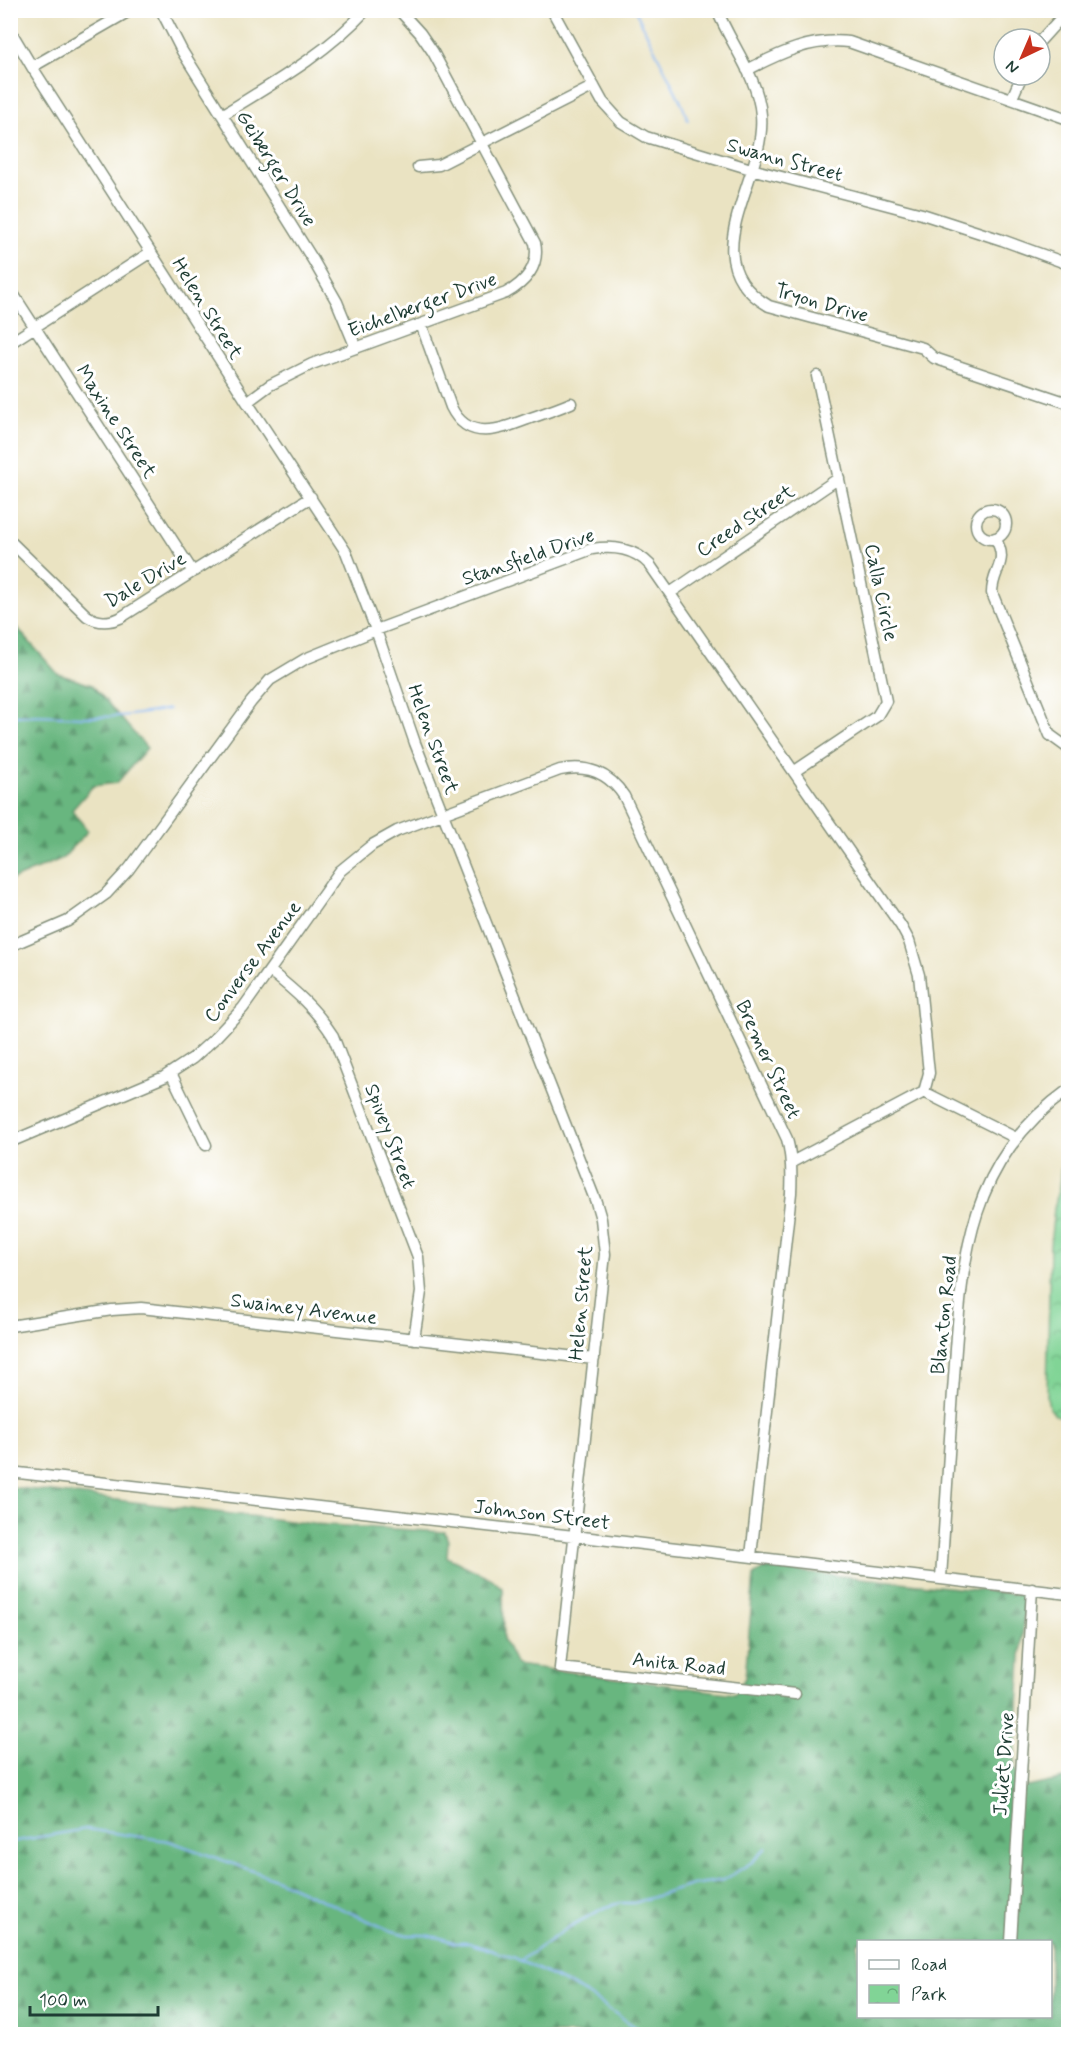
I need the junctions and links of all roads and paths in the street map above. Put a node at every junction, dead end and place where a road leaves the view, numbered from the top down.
1 (131, 10) edge
2 (161, 10) edge
3 (366, 10) edge
4 (399, 10) edge
5 (552, 10) edge
6 (717, 10) edge
7 (1068, 10) edge
8 (1052, 28) edge
9 (10, 30) edge
10 (32, 68) junction
11 (747, 70) junction
12 (594, 86) junction
13 (1017, 87) edge
14 (1012, 98) junction
15 (222, 115) junction
16 (1068, 119) edge
17 (482, 143) junction
18 (418, 167) dead end
19 (751, 169) junction
20 (151, 252) junction
21 (1068, 264) edge
22 (10, 289) edge
23 (421, 324) junction
24 (35, 327) junction
25 (10, 343) edge
26 (356, 348) junction
27 (817, 376) dead end
28 (247, 402) junction
29 (572, 403) dead end
30 (1068, 403) edge
31 (839, 478) junction
32 (310, 497) junction
33 (995, 538) dead end
34 (10, 541) edge
35 (193, 572) junction
36 (670, 593) junction
37 (376, 630) junction
38 (1068, 748) edge
39 (795, 771) junction
40 (443, 815) junction
41 (10, 946) edge
42 (270, 971) junction
43 (171, 1073) junction
44 (1068, 1090) edge
45 (924, 1092) junction
46 (1016, 1138) junction
47 (10, 1142) edge
48 (206, 1145) dead end
49 (792, 1162) junction
50 (10, 1326) edge
51 (414, 1339) junction
52 (594, 1359) junction
53 (10, 1472) edge
54 (574, 1536) junction
55 (752, 1556) junction
56 (941, 1578) junction
57 (1032, 1589) junction
58 (1068, 1594) edge
59 (560, 1668) joint
60 (795, 1694) dead end
61 (1011, 1940) edge

1 - 10 street
2 - 15 street, Geiberger Drive
3 - 15 street
4 - 17 street, Eichelberger Drive
5 - 12 street, Swann Street
6 - 11 street, Tryon Drive
7 - 8 street
9 - 10 street, Helen Street
10 - 20 street, Helen Street
11 - 14 street
11 - 19 street, Tryon Drive
12 - 17 street
12 - 19 street, Swann Street
13 - 14 street
14 - 16 street
15 - 26 street, Geiberger Drive
17 - 18 street
17 - 23 street, Eichelberger Drive
19 - 21 street, Swann Street
19 - 30 street, Tryon Drive
20 - 24 street
20 - 28 street, Helen Street
22 - 24 street, Maxine Street
23 - 26 street, Eichelberger Drive
23 - 29 street
24 - 25 street
24 - 35 street, Maxine Street
26 - 28 street, Eichelberger Drive
27 - 31 street, Calla Circle
28 - 32 street, Helen Street
31 - 36 street, Creed Street
31 - 39 street, Calla Circle
32 - 35 street, Dale Drive
32 - 37 street, Helen Street
33 - 38 street
34 - 35 street, Dale Drive
36 - 37 street, Stansfield Drive
36 - 39 street, Stansfield Drive
37 - 40 street, Helen Street
37 - 41 street, Stansfield Drive
39 - 45 street, Stansfield Drive
40 - 42 street, Converse Avenue
40 - 49 street, Bremer Street
40 - 52 street, Helen Street
42 - 43 street, Converse Avenue
42 - 51 street, Spivey Street
43 - 47 street, Converse Avenue
43 - 48 street
44 - 46 street, Blanton Road
45 - 46 street
45 - 49 street
46 - 56 street, Blanton Road
49 - 55 street, Bremer Street
50 - 51 street, Swainey Avenue
51 - 52 street, Swainey Avenue
52 - 54 street, Helen Street
53 - 54 street, Johnson Street
54 - 55 street, Johnson Street
54 - 59 street, Helen Street
55 - 56 street, Johnson Street
56 - 57 street, Johnson Street
57 - 58 street, Johnson Street
57 - 61 street, Juliet Drive
59 - 60 street, Anita Road

